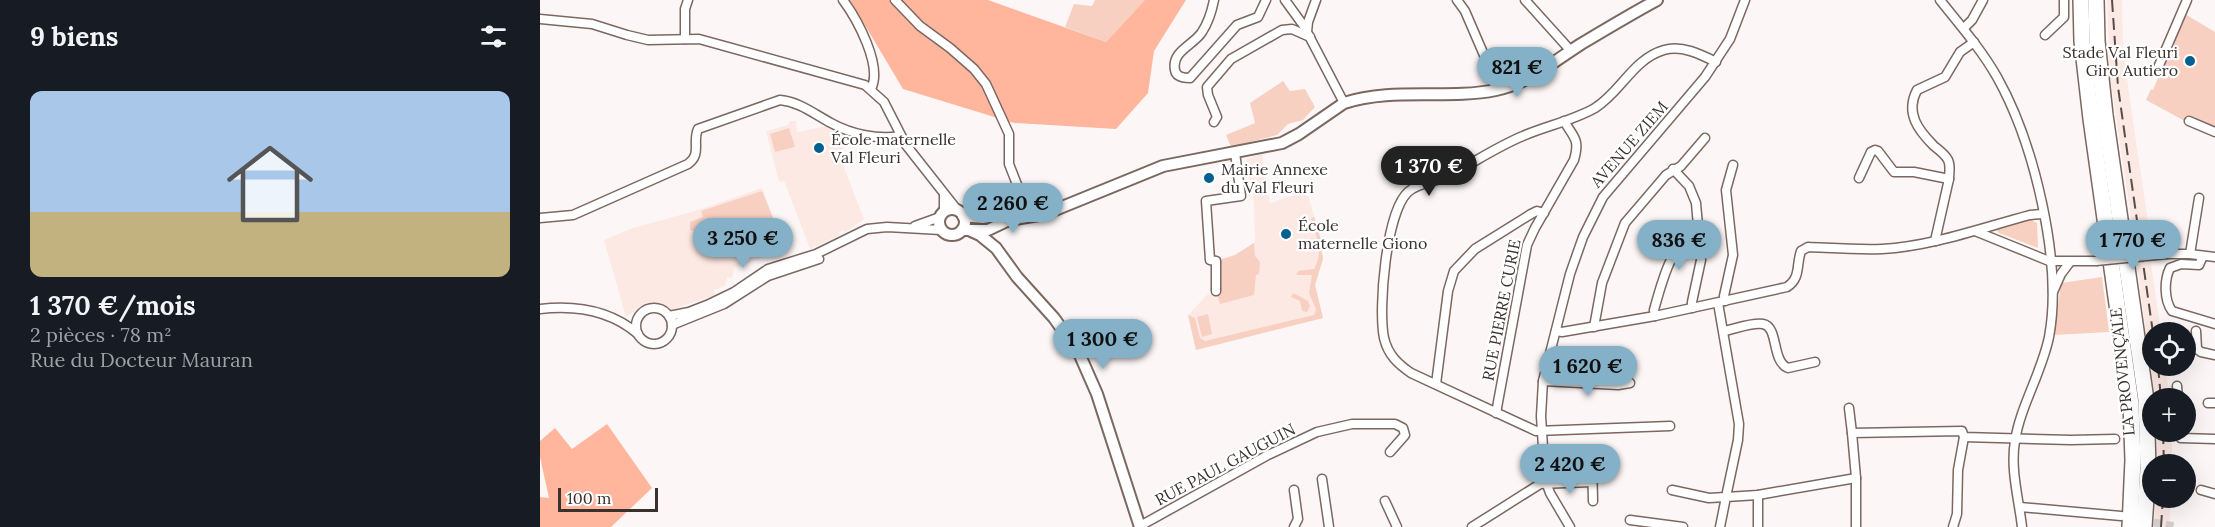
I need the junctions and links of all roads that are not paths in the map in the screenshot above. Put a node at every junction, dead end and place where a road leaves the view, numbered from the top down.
1 (688, 0) edge
2 (843, 0) edge
3 (895, 0) edge
4 (1214, 0) edge
5 (1266, 0) edge
6 (1285, 0) edge
7 (1316, 0) edge
8 (1457, 0) edge
9 (1525, 0) edge
10 (1657, 0) edge
11 (1745, 0) edge
12 (1940, 0) edge
13 (1983, 0) edge
14 (2064, 0) edge
15 (2081, 0) edge
16 (2096, 0) edge
17 (2187, 0) edge
18 (540, 19) edge
19 (1964, 28) junction
20 (1308, 33) junction
21 (2045, 36) dead end
22 (685, 39) junction
23 (1974, 42) junction
24 (1571, 51) junction
25 (1716, 62) junction
26 (2157, 70) dead end
27 (871, 89) junction
28 (1496, 90) junction
29 (1344, 103) junction
30 (1564, 121) junction
31 (2189, 121) dead end
32 (1214, 122) dead end
33 (2215, 132) edge
34 (900, 136) junction
35 (1705, 138) dead end
36 (1235, 153) junction
37 (1733, 165) dead end
38 (1673, 169) junction
39 (1859, 178) dead end
40 (1949, 179) junction
41 (944, 195) junction
42 (2199, 198) dead end
43 (960, 213) junction
44 (1544, 213) junction
45 (942, 214) junction
46 (1028, 214) junction
47 (2043, 214) junction
48 (540, 218) edge
49 (983, 218) junction
50 (1697, 225) junction
51 (913, 227) junction
52 (993, 228) junction
53 (941, 230) junction
54 (966, 230) junction
55 (1975, 231) junction
56 (1935, 241) junction
57 (996, 248) junction
58 (2190, 254) junction
59 (2203, 256) junction
60 (2215, 257) edge
61 (2049, 261) junction
62 (2070, 262) junction
63 (1215, 291) dead end
64 (2052, 295) junction
65 (1722, 302) junction
66 (1692, 308) junction
67 (540, 309) edge
68 (1655, 316) junction
69 (639, 317) junction
70 (670, 320) junction
71 (619, 322) junction
72 (2215, 324) edge
73 (1594, 327) junction
74 (1556, 331) junction
75 (1724, 331) junction
76 (2196, 331) dead end
77 (638, 334) junction
78 (2215, 355) edge
79 (1815, 362) dead end
80 (1543, 381) junction
81 (1630, 383) dead end
82 (1436, 384) junction
83 (1849, 408) dead end
84 (1496, 413) junction
85 (1670, 426) dead end
86 (1542, 430) junction
87 (1852, 433) junction
88 (1964, 437) junction
89 (2196, 438) edge
90 (2015, 439) junction
91 (2115, 439) dead end
92 (2215, 439) edge
93 (1390, 452) dead end
94 (1592, 459) dead end
95 (1856, 478) junction
96 (1322, 479) dead end
97 (1592, 482) junction
98 (1547, 483) junction
99 (1294, 490) dead end
100 (1672, 490) dead end
101 (2201, 490) dead end
102 (2215, 494) edge
103 (1758, 495) junction
104 (1726, 498) junction
105 (1385, 501) dead end
106 (1593, 501) dead end
107 (2020, 507) junction
108 (1630, 520) dead end
109 (2125, 521) edge
110 (1140, 527) edge
111 (1293, 527) edge
112 (1329, 527) edge
113 (1397, 527) edge
114 (1472, 527) edge
115 (1570, 527) edge
116 (1683, 527) edge
117 (1720, 527) edge
118 (1758, 527) edge
119 (1856, 527) edge
120 (1953, 527) edge
121 (2022, 527) edge
122 (2144, 527) edge

1 - 22 street
2 - 27 street
3 - 46 street
4 - 5 street
6 - 20 street
7 - 20 street
8 - 28 street
9 - 24 street
10 - 24 street
11 - 25 street, AVENUE ZIEM
12 - 19 street
13 - 19 street
14 - 21 street
15 - 109 highway, LA PROVENÇALE
16 - 122 highway, LA PROVENÇALE
17 - 26 street
18 - 22 street
19 - 23 street
20 - 29 street
20 - 32 street
22 - 27 street
23 - 40 street
23 - 47 street
24 - 28 street
25 - 30 street
25 - 74 street, AVENUE ZIEM
27 - 34 street
28 - 29 street
29 - 36 street
30 - 44 street, RUE PIERRE CURIE
30 - 82 street
31 - 33 street
34 - 41 street
34 - 48 street
35 - 38 street
36 - 46 street
36 - 63 street
37 - 65 street
38 - 50 street
38 - 73 street
39 - 40 street
40 - 56 street
41 - 43 street
41 - 45 street
42 - 58 street
43 - 45 street
43 - 49 street
43 - 54 street
44 - 82 street
44 - 84 street, RUE PIERRE CURIE
45 - 51 street
45 - 53 street
46 - 49 street
46 - 52 street
47 - 55 street
47 - 61 street
49 - 52 street
50 - 66 street
50 - 68 street
51 - 53 street
51 - 70 street
52 - 54 street
52 - 57 street
53 - 54 street
54 - 57 street
55 - 56 street
55 - 61 street
56 - 65 street
57 - 110 street
58 - 59 street
58 - 62 street, bridge
59 - 60 street
59 - 72 street
61 - 62 street
61 - 64 street
62 - 64 street
64 - 90 street
65 - 66 street
65 - 75 street
66 - 68 street
67 - 71 street
68 - 73 street
69 - 70 street
69 - 71 street
69 - 77 street
70 - 77 street
71 - 77 street
73 - 74 street
74 - 80 street, AVENUE ZIEM
75 - 79 street
75 - 104 street
76 - 78 street
80 - 81 street
80 - 86 street, AVENUE ZIEM
82 - 84 street
83 - 87 street
84 - 86 street
85 - 86 street
86 - 98 street, AVENUE ZIEM
87 - 88 street
87 - 95 street
88 - 90 street
88 - 120 street
89 - 92 street
90 - 91 street
90 - 107 street
93 - 110 street, RUE PAUL GAUGUIN
94 - 97 street
95 - 103 street
95 - 119 street
96 - 112 street
97 - 98 street
97 - 106 street
98 - 114 street
98 - 115 street, AVENUE ZIEM
99 - 111 street
100 - 104 street
101 - 102 street
103 - 104 street
103 - 118 street
104 - 117 street
105 - 113 street
107 - 109 street
107 - 121 street
108 - 116 street

